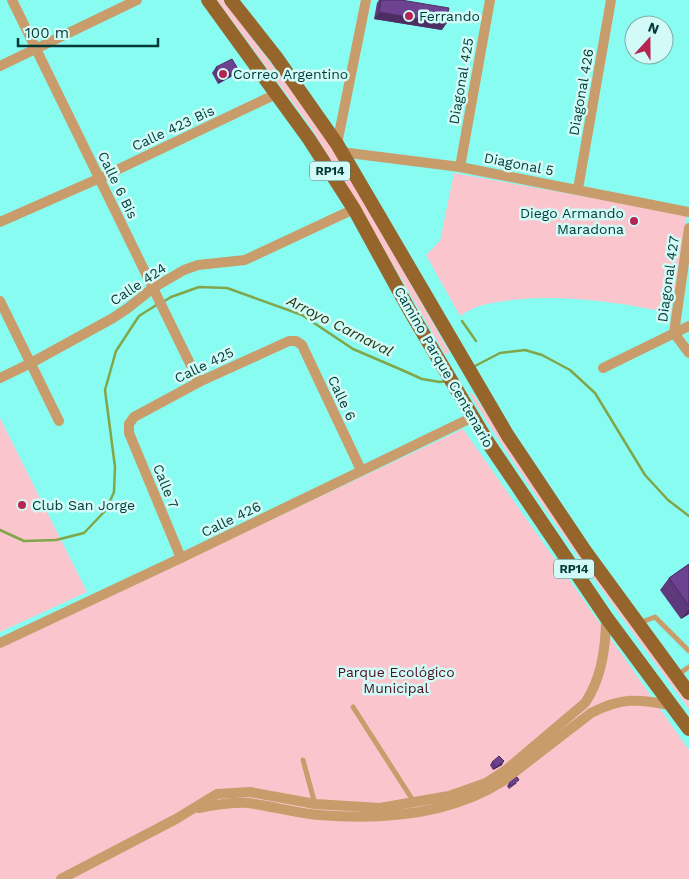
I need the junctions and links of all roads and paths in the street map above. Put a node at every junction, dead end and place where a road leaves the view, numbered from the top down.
1 (12, 0) edge
2 (137, 0) edge
3 (208, 0) edge
4 (231, 0) edge
5 (241, 0) edge
6 (366, 0) edge
7 (490, 0) edge
8 (611, 0) edge
9 (36, 48) junction
10 (276, 57) junction
11 (0, 66) edge
12 (276, 94) junction
13 (339, 148) junction
14 (460, 167) junction
15 (100, 178) junction
16 (578, 190) junction
17 (354, 209) junction
18 (689, 212) edge
19 (0, 222) edge
20 (689, 228) edge
21 (154, 290) junction
22 (0, 301) edge
23 (689, 326) edge
24 (674, 333) junction
25 (296, 341) joint
26 (689, 354) edge
27 (30, 363) junction
28 (603, 368) dead end
29 (0, 378) edge
30 (199, 382) junction
31 (473, 417) junction
32 (59, 421) dead end
33 (129, 424) joint
34 (361, 470) junction
35 (181, 558) junction
36 (606, 617) junction
37 (638, 623) junction
38 (0, 643) edge
39 (689, 651) edge
40 (689, 667) edge
41 (676, 675) junction
42 (689, 693) edge
43 (671, 705) junction
44 (353, 707) dead end
45 (689, 729) edge
46 (303, 760) dead end
47 (504, 775) junction
48 (411, 806) junction
49 (320, 808) junction
50 (61, 879) edge

1 - 9 street, Calle 6 Bis
2 - 9 street
3 - 12 main road, Camino Parque Centenario / RP14
4 - 10 main road, Camino Parque Centenario / RP14
5 - 10 main road
6 - 13 street
7 - 14 street, Diagonal 425
8 - 16 street, Diagonal 426
9 - 11 street
9 - 15 street, Calle 6 Bis
10 - 13 main road, Camino Parque Centenario / RP14
12 - 15 street, Calle 423 Bis
12 - 17 main road, Camino Parque Centenario / RP14
13 - 14 street, Diagonal 5
13 - 37 main road, Camino Parque Centenario / RP14
14 - 16 street, Diagonal 5
15 - 19 street, Calle 423 Bis
15 - 21 street, Calle 6 Bis
16 - 18 street, Diagonal 5
17 - 21 street, Calle 424
17 - 31 main road, Camino Parque Centenario / RP14
20 - 24 street, Diagonal 427
21 - 27 street, Calle 424
21 - 30 street, Calle 6 Bis
22 - 27 street
23 - 24 street
24 - 26 street
24 - 28 street
25 - 30 street, Calle 425
25 - 34 street, Calle 6
27 - 29 street, Calle 424
27 - 32 street
30 - 33 street, Calle 425
31 - 34 street, Calle 426
31 - 36 main road, Camino Parque Centenario / RP14
33 - 35 street, Calle 7
34 - 35 street, Calle 426
35 - 38 street, Calle 426
36 - 43 main road, Camino Parque Centenario / RP14
36 - 47 street
37 - 39 lane
37 - 41 main road, Camino Parque Centenario / RP14
40 - 41 lane
41 - 42 main road, Camino Parque Centenario / RP14
43 - 45 main road, Camino Parque Centenario / RP14
43 - 47 street
44 - 48 lane
46 - 49 lane
47 - 48 street
48 - 49 street
49 - 50 street

